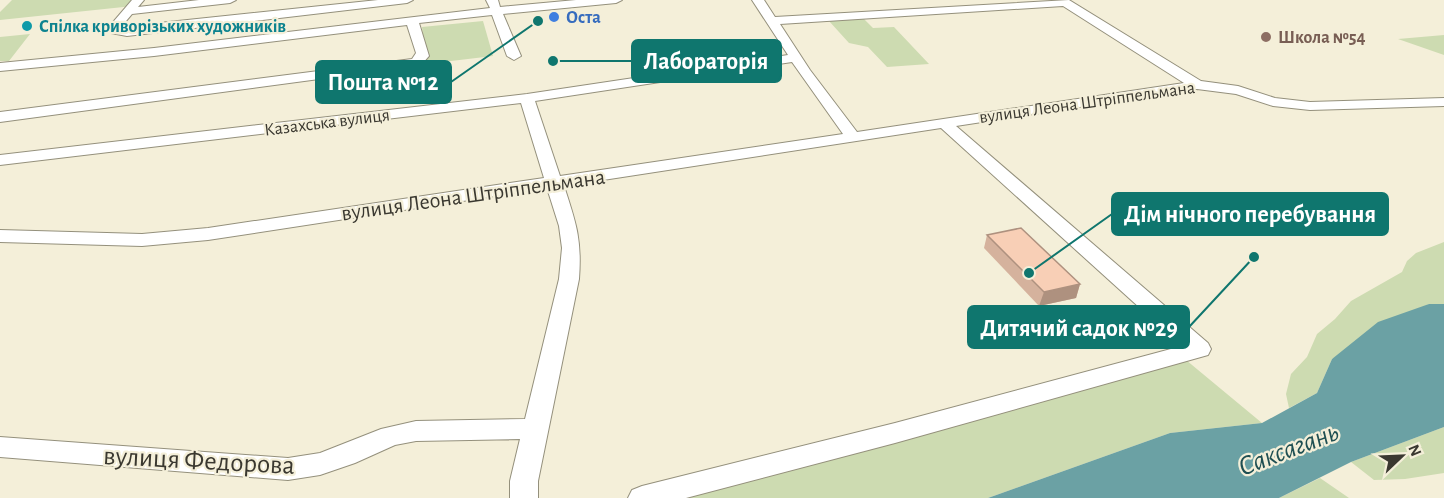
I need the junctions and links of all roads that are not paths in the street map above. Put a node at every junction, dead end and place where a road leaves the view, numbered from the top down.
1 (138, 0) edge
2 (230, 0) edge
3 (407, 0) edge
4 (616, 0) edge
5 (758, 0) edge
6 (1063, 1) edge
7 (494, 5) edge
8 (129, 10) junction
9 (412, 21) junction
10 (772, 21) junction
11 (514, 56) dead end
12 (796, 58) junction
13 (7, 67) edge
14 (0, 81) edge
15 (1197, 85) junction
16 (527, 98) junction
17 (1444, 102) edge
18 (0, 117) edge
19 (944, 123) junction
20 (853, 136) junction
21 (0, 160) edge
22 (555, 182) junction
23 (0, 236) edge
24 (537, 429) junction
25 (0, 447) edge
26 (524, 498) edge
27 (642, 498) edge

1 - 8 street
2 - 8 street
3 - 8 street
4 - 7 street
5 - 10 street
6 - 10 street
6 - 15 street
7 - 9 street
7 - 11 street
9 - 13 street
9 - 18 street
10 - 12 street
12 - 16 street, Казахська вулиця
12 - 20 street
13 - 14 street
15 - 17 street, вулиця Леона Штріппельмана
15 - 19 street, вулиця Леона Штріппельмана
16 - 21 street, Казахська вулиця
16 - 22 street
19 - 20 street, вулиця Леона Штріппельмана
19 - 27 street, вулиця Леона Штріппельмана
20 - 22 street, вулиця Леона Штріппельмана
22 - 23 street, вулиця Леона Штріппельмана
22 - 24 street
24 - 25 street, вулиця Федорова
24 - 26 street

